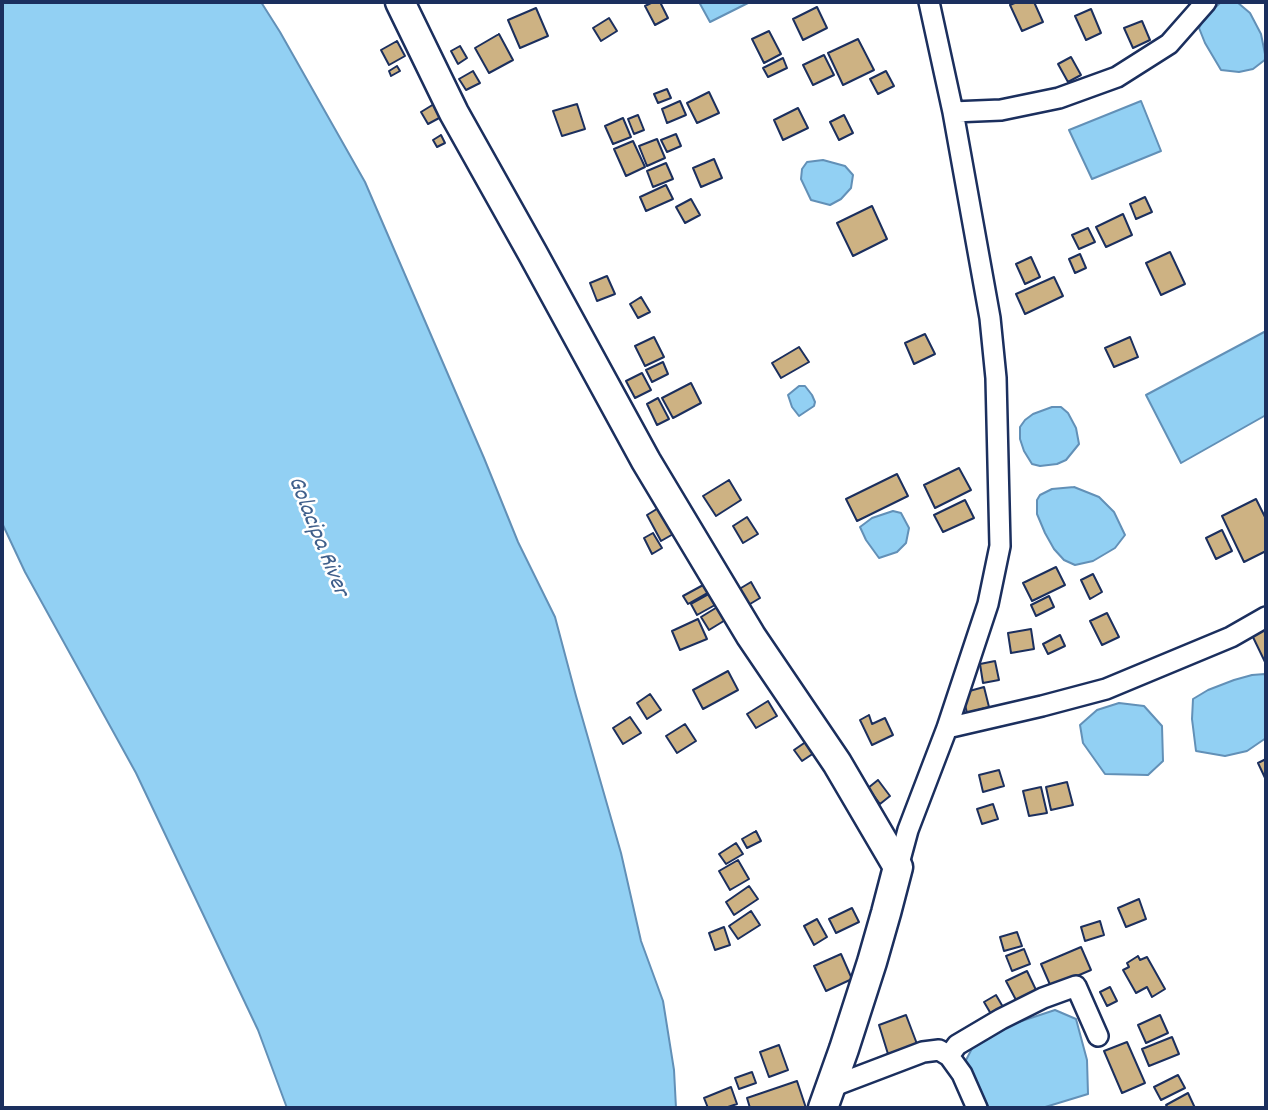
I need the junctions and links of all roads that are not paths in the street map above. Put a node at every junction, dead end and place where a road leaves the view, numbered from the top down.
1 (400, 2) edge
2 (929, 2) edge
3 (1206, 2) edge
4 (953, 112) junction
5 (1266, 617) edge
6 (947, 728) junction
7 (898, 867) junction
8 (1098, 1037) dead end
9 (949, 1056) junction
10 (827, 1098) edge
11 (977, 1108) edge

1 - 7 street
2 - 4 street
3 - 4 street
4 - 6 street
5 - 6 street
6 - 7 street
7 - 10 street
8 - 9 street
9 - 10 street
9 - 11 street

